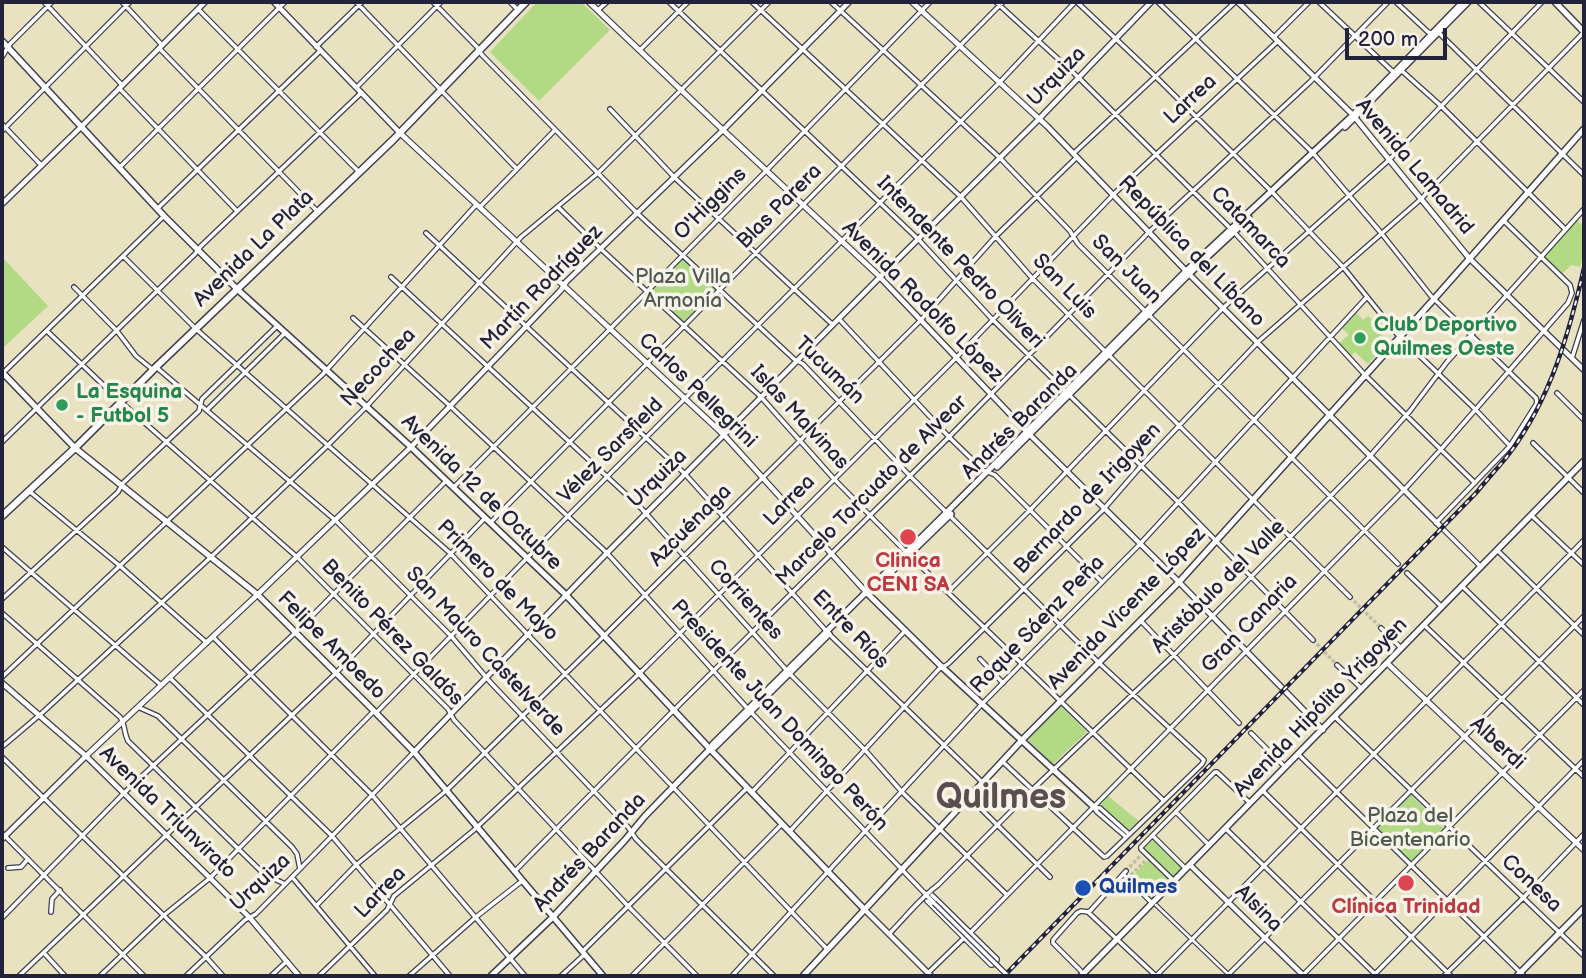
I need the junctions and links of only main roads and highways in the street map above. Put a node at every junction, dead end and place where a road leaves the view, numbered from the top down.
1 (526, 2) edge
2 (1465, 2) edge
3 (1555, 2) edge
4 (1584, 32) edge
5 (2, 41) edge
6 (1584, 128) edge
7 (237, 289) junction
8 (3, 373) edge
9 (75, 449) junction
10 (1584, 461) edge
11 (2, 516) edge
12 (867, 593) junction
13 (1022, 740) junction
14 (710, 750) junction
15 (1094, 807) road end
16 (1584, 908) edge
17 (865, 910) junction
18 (553, 916) junction
19 (1520, 975) edge
20 (491, 976) edge
21 (603, 976) edge
22 (803, 976) edge
23 (1083, 976) edge

1 - 7 main road, Avenida La Plata
2 - 12 main road, Andrés Baranda
3 - 4 main road
5 - 7 main road, Avenida 12 de Octubre
6 - 13 main road, Avenida Vicente López
7 - 9 main road, Avenida La Plata
7 - 14 main road, Avenida 12 de Octubre
8 - 9 main road, Felipe Amoedo
9 - 11 main road, Avenida La Plata
9 - 18 main road, Felipe Amoedo
10 - 23 main road, Avenida Hipólito Yrigoyen
12 - 13 main road, Carlos Pellegrini
12 - 14 main road, Andrés Baranda
13 - 15 main road, Carlos Pellegrini
13 - 17 main road, Avenida Vicente López
14 - 17 main road, Avenida 12 de Octubre
14 - 18 main road, Andrés Baranda
16 - 19 main road
17 - 22 main road, Avenida Vicente López
18 - 20 main road, Andrés Baranda
18 - 21 main road, Felipe Amoedo

